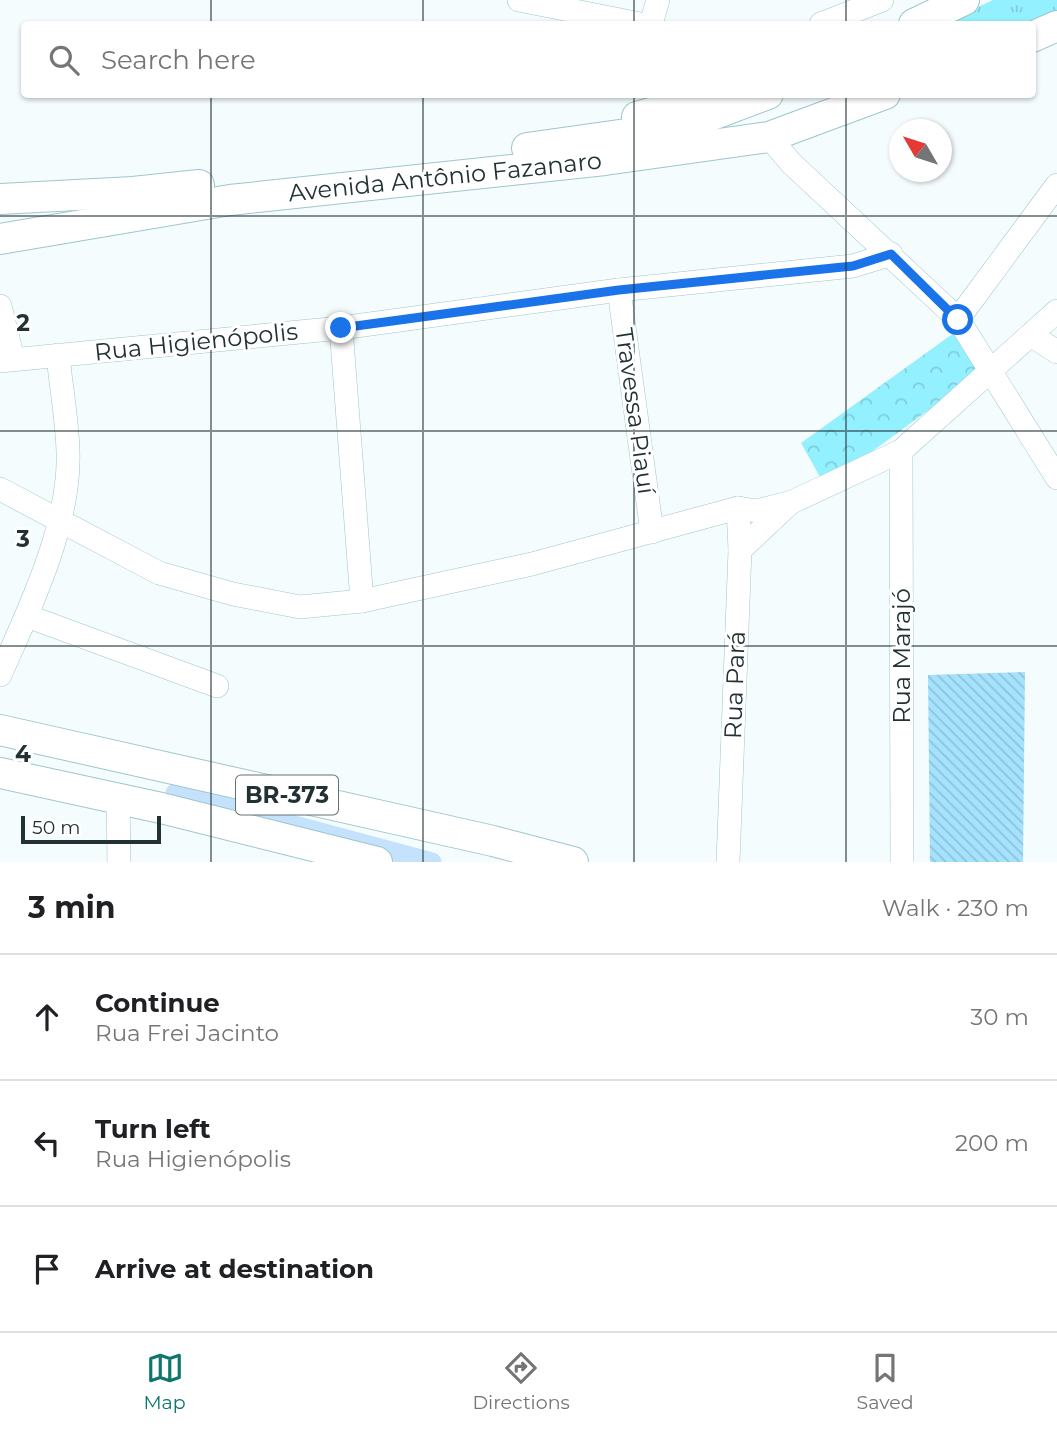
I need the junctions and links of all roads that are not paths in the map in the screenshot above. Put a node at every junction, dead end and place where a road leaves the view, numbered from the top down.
1 (519, 0) edge
2 (658, 0) edge
3 (964, 0) edge
4 (870, 3) edge
5 (625, 21) edge
6 (652, 21) edge
7 (828, 21) edge
8 (920, 21) edge
9 (1057, 26) edge
10 (1036, 35) edge
11 (697, 98) edge
12 (757, 98) edge
13 (786, 98) edge
14 (874, 98) edge
15 (769, 137) junction
16 (561, 144) junction
17 (1057, 184) edge
18 (0, 199) edge
19 (0, 239) edge
20 (891, 254) junction
21 (619, 290) junction
22 (0, 306) edge
23 (1057, 311) edge
24 (958, 320) junction
25 (341, 328) junction
26 (1031, 335) junction
27 (1057, 352) edge
28 (58, 355) junction
29 (6, 360) edge
30 (992, 371) junction
31 (901, 451) junction
32 (1057, 478) edge
33 (0, 489) edge
34 (792, 502) junction
35 (738, 508) junction
36 (60, 520) junction
37 (652, 532) junction
38 (740, 550) junction
39 (362, 601) junction
40 (27, 616) junction
41 (0, 675) edge
42 (217, 686) dead end
43 (0, 730) edge
44 (0, 773) edge
45 (118, 800) junction
46 (366, 860) edge
47 (119, 862) edge
48 (573, 862) edge
49 (729, 862) edge
50 (902, 862) edge

1 - 5 street
2 - 6 street
3 - 8 main road
4 - 7 street
9 - 10 main road
11 - 16 main road
12 - 16 main road, Avenida Antônio Fazanaro
13 - 15 main road
14 - 15 main road, Avenida Antônio Fazanaro
15 - 19 main road, Avenida Antônio Fazanaro
15 - 20 street
16 - 18 main road, Avenida Antônio Fazanaro
17 - 24 street
20 - 21 street, Rua Higienópolis
20 - 24 street
21 - 25 street, Rua Higienópolis
21 - 37 street, Travessa Piauí
22 - 29 street
23 - 26 street
24 - 30 street
25 - 28 street, Rua Higienópolis
25 - 39 street
26 - 27 street
26 - 30 street
28 - 29 street, Rua Higienópolis
28 - 36 street
30 - 31 street
30 - 32 street
31 - 34 street
31 - 50 street, Rua Marajó
33 - 36 street
34 - 35 street
34 - 38 street
35 - 37 street
35 - 38 street, Rua Pará
36 - 39 street
36 - 40 street
37 - 39 street
38 - 49 street, Rua Pará
40 - 41 street
40 - 42 street
43 - 48 main road, BR-373
44 - 45 main road, BR-373
45 - 46 main road, BR-373
45 - 47 street

